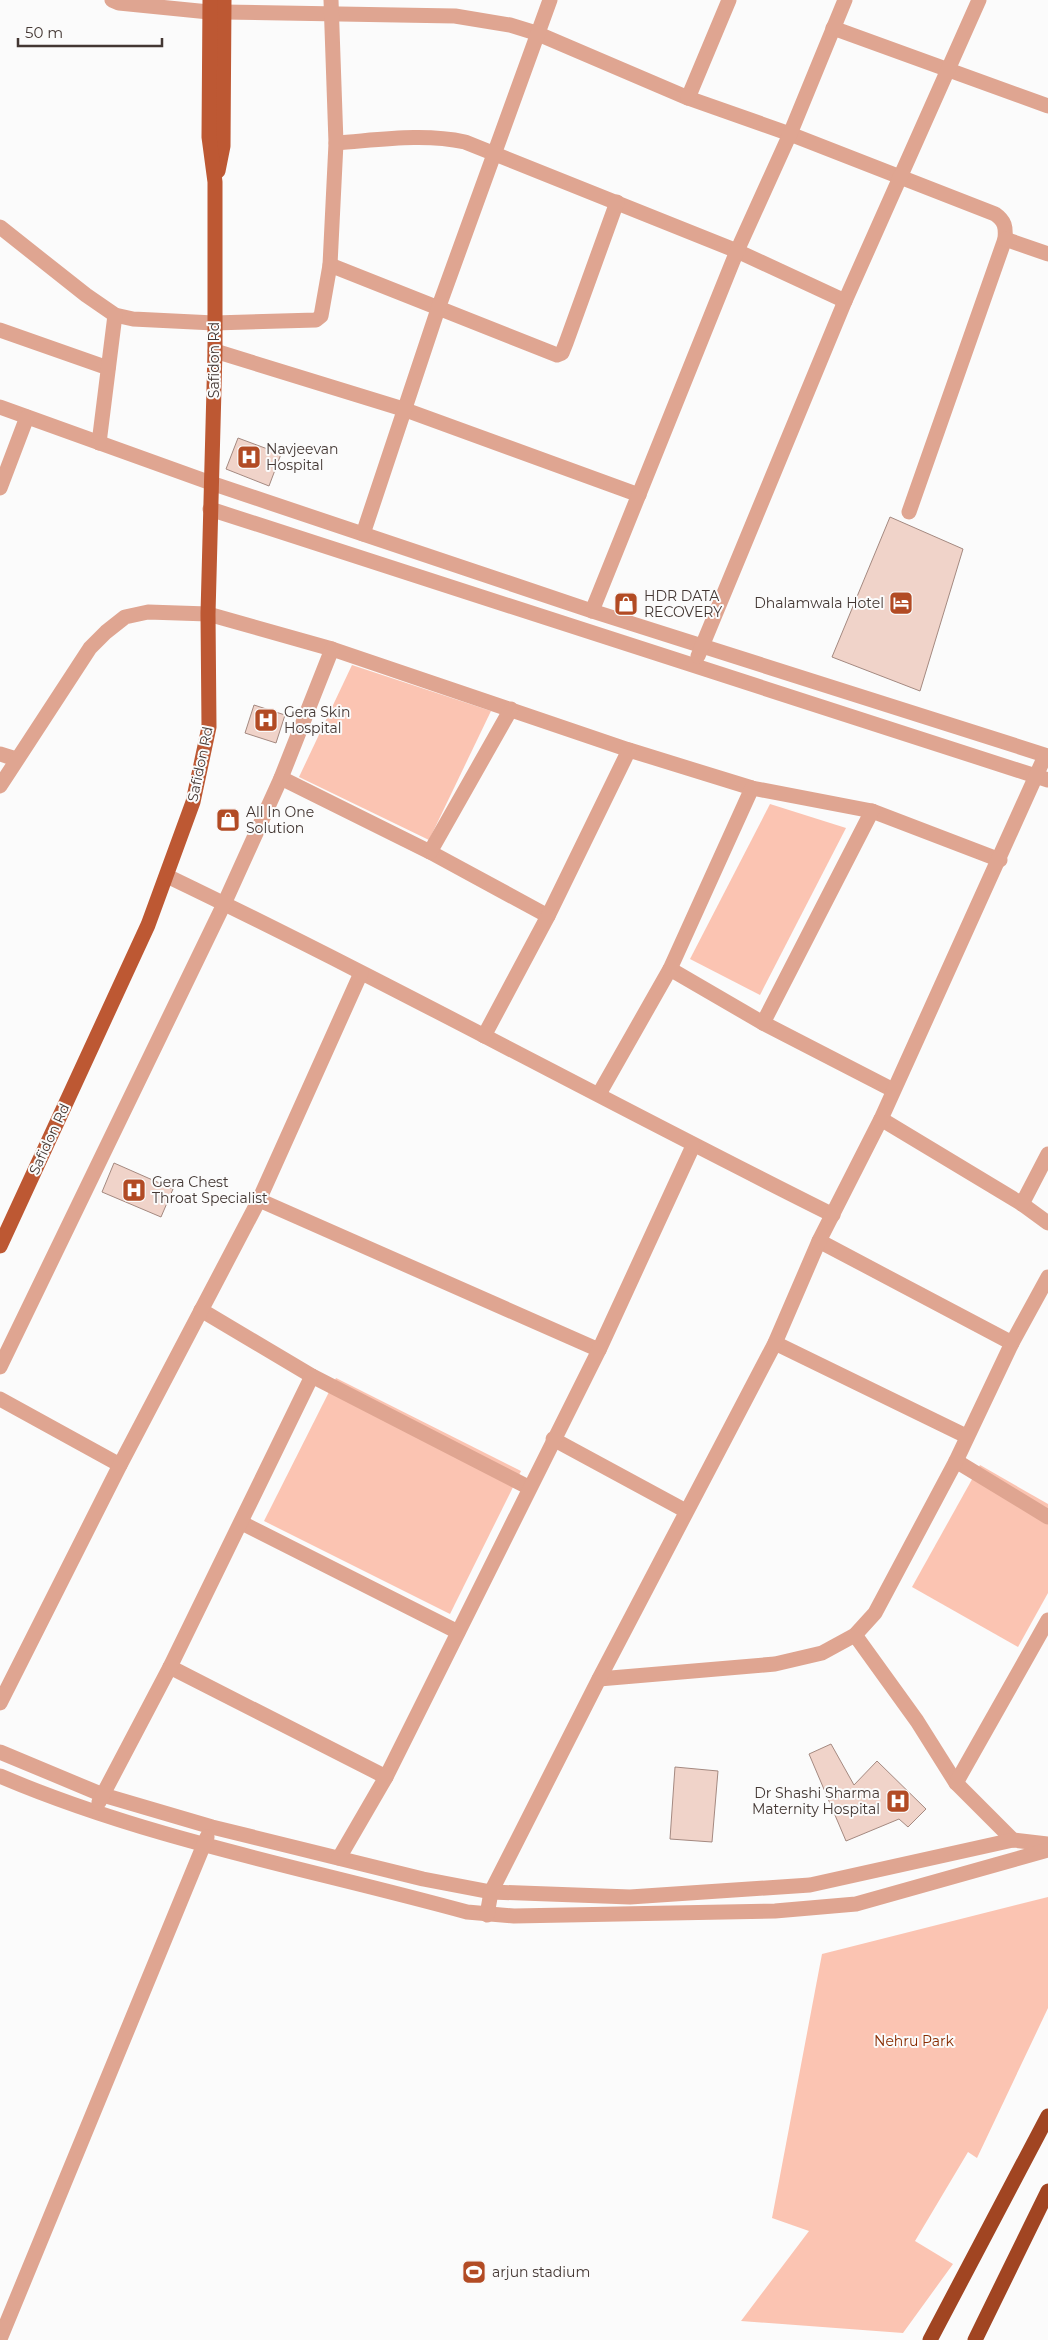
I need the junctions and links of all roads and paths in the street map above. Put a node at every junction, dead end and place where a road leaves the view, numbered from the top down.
1 (112, 0) edge
2 (550, 0) edge
3 (729, 0) edge
4 (845, 0) edge
5 (979, 0) edge
6 (217, 6) edge
7 (331, 7) edge
8 (833, 28) junction
9 (536, 33) junction
10 (948, 71) junction
11 (688, 98) junction
12 (1048, 106) edge
13 (790, 134) junction
14 (336, 143) junction
15 (495, 154) junction
16 (900, 176) junction
17 (617, 202) junction
18 (0, 227) edge
19 (1005, 239) junction
20 (738, 251) junction
21 (1048, 254) edge
22 (330, 265) junction
23 (845, 301) junction
24 (439, 306) junction
25 (115, 315) junction
26 (214, 322) junction
27 (0, 330) edge
28 (215, 351) junction
29 (108, 368) junction
30 (0, 407) edge
31 (403, 409) junction
32 (27, 417) junction
33 (99, 443) junction
34 (211, 483) junction
35 (0, 488) edge
36 (640, 495) junction
37 (210, 509) junction
38 (909, 512) dead end
39 (363, 534) junction
40 (592, 611) junction
41 (208, 614) junction
42 (702, 647) junction
43 (332, 649) junction
44 (694, 667) junction
45 (511, 709) junction
46 (629, 750) junction
47 (0, 754) edge
48 (1047, 756) edge
49 (16, 759) junction
50 (282, 778) junction
51 (1042, 778) edge
52 (0, 786) edge
53 (752, 788) junction
54 (872, 811) junction
55 (430, 852) junction
56 (1000, 860) junction
57 (167, 876) junction
58 (224, 904) junction
59 (548, 916) junction
60 (670, 968) junction
61 (360, 973) junction
62 (763, 1023) junction
63 (484, 1036) junction
64 (893, 1090) junction
65 (599, 1094) junction
66 (881, 1118) junction
67 (693, 1146) junction
68 (1048, 1154) edge
69 (259, 1200) junction
70 (1022, 1204) junction
71 (833, 1215) junction
72 (1048, 1223) edge
73 (819, 1241) junction
74 (0, 1246) edge
75 (1048, 1276) edge
76 (202, 1310) junction
77 (775, 1343) junction
78 (1012, 1343) junction
79 (598, 1350) junction
80 (0, 1367) edge
81 (312, 1376) junction
82 (0, 1399) edge
83 (966, 1436) junction
84 (553, 1439) junction
85 (956, 1461) junction
86 (120, 1465) junction
87 (528, 1487) junction
88 (686, 1511) junction
89 (1048, 1517) edge
90 (242, 1523) junction
91 (1048, 1620) edge
92 (458, 1632) junction
93 (855, 1635) junction
94 (170, 1668) junction
95 (599, 1679) junction
96 (0, 1703) edge
97 (0, 1752) edge
98 (0, 1776) edge
99 (386, 1777) junction
100 (956, 1783) junction
101 (102, 1795) junction
102 (95, 1812) junction
103 (212, 1827) junction
104 (1013, 1840) junction
105 (1048, 1844) edge
106 (204, 1846) junction
107 (1048, 1850) edge
108 (339, 1858) junction
109 (491, 1892) junction
110 (487, 1915) junction
111 (1048, 2116) edge
112 (1048, 2191) edge
113 (0, 2339) edge
114 (930, 2340) edge
115 (975, 2340) edge

1 - 6 street
2 - 9 street
3 - 11 street
4 - 8 street
5 - 10 street
6 - 7 street
6 - 26 main road, Safidon Rd
7 - 9 street
7 - 14 street
8 - 10 street
8 - 13 street
9 - 11 street
9 - 15 street
10 - 12 street
10 - 16 street
11 - 13 street
13 - 16 street
13 - 20 street
14 - 15 street
14 - 22 street
15 - 17 street
15 - 24 street
16 - 19 street
16 - 23 street
17 - 20 street
17 - 24 street
18 - 25 street
19 - 21 street
19 - 38 street
20 - 23 street
20 - 36 street
22 - 24 street
22 - 26 street
23 - 42 street
24 - 31 street
25 - 26 street
25 - 29 street
26 - 28 main road, Safidon Rd
27 - 29 street
28 - 31 street
28 - 34 main road, Safidon Rd
29 - 33 street
30 - 32 street
31 - 36 street
31 - 39 street
32 - 33 street
32 - 35 street
33 - 34 street
34 - 37 main road, Safidon Rd
34 - 39 street
36 - 40 street
37 - 41 main road, Safidon Rd
37 - 44 street
39 - 40 street
40 - 42 street
41 - 43 street
41 - 49 street
41 - 57 main road, Safidon Rd
42 - 44 street
42 - 48 street
43 - 45 street
43 - 50 street
44 - 51 street
45 - 46 street
45 - 55 street
46 - 53 street
46 - 59 street
47 - 49 street
48 - 51 street
49 - 52 street
50 - 55 street
50 - 58 street
51 - 56 street
53 - 54 street
53 - 60 street
54 - 56 street
54 - 62 street
55 - 59 street
56 - 64 street
57 - 58 street
57 - 74 main road, Safidon Rd
58 - 61 street
58 - 80 street
59 - 63 street
60 - 62 street
60 - 65 street
61 - 63 street
61 - 69 street
62 - 64 street
63 - 65 street
64 - 66 street
65 - 67 street
66 - 70 street
66 - 71 street
67 - 71 street
67 - 79 street
68 - 70 street
69 - 76 street
69 - 79 street
70 - 72 street
71 - 73 street
73 - 77 street
73 - 78 street
75 - 78 street
76 - 81 street
76 - 86 street
77 - 83 street
77 - 88 street
78 - 83 street
79 - 84 street
81 - 87 street
81 - 90 street
82 - 86 street
83 - 85 street
84 - 87 street
84 - 88 street
85 - 89 street
85 - 93 street
86 - 96 street
87 - 92 street
88 - 95 street
90 - 92 street
90 - 94 street
91 - 100 street
92 - 99 street
93 - 95 street
93 - 100 street
94 - 99 street
94 - 101 street
95 - 109 street
97 - 101 street
98 - 102 street
99 - 108 street
100 - 104 street
101 - 102 street
101 - 103 street
102 - 106 street
103 - 106 street
103 - 108 street
104 - 105 street
104 - 109 street
106 - 110 street
106 - 113 street
107 - 110 street
108 - 109 street
109 - 110 street
111 - 114 highway
112 - 115 highway

